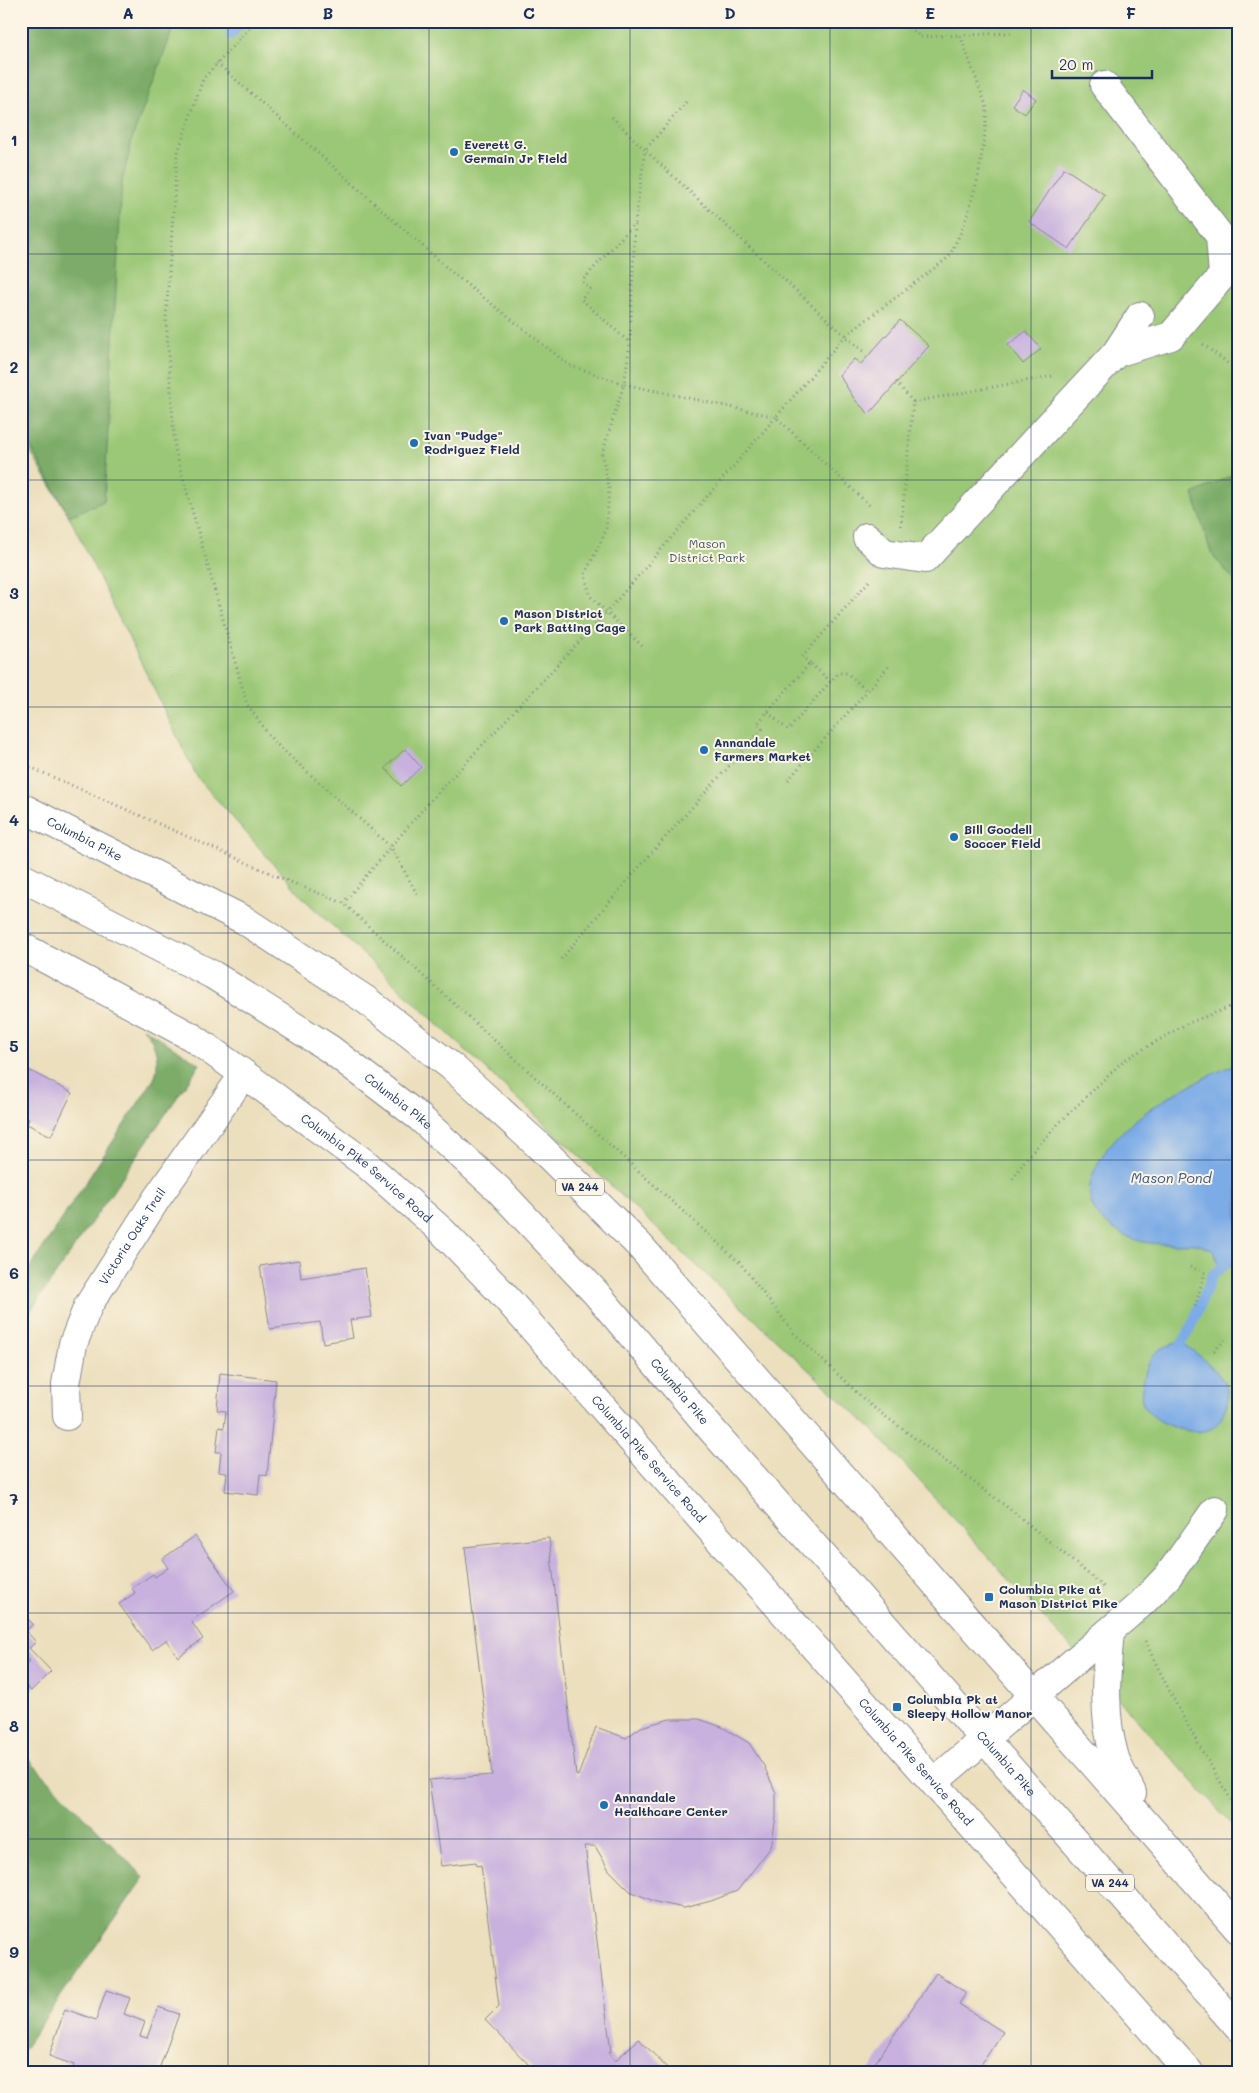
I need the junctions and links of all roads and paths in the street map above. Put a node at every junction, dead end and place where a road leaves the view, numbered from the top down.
1 (256, 21) edge
2 (904, 21) edge
3 (1012, 33) dead end
4 (960, 36) junction
5 (217, 63) junction
6 (1104, 85) dead end
7 (686, 102) dead end
8 (612, 116) dead end
9 (644, 150) junction
10 (634, 223) junction
11 (1140, 316) dead end
12 (845, 336) junction
13 (1171, 336) junction
14 (630, 344) junction
15 (862, 351) dead end
16 (1116, 353) junction
17 (1238, 371) edge
18 (1055, 375) dead end
19 (896, 382) dead end
20 (624, 384) junction
21 (913, 402) junction
22 (776, 418) junction
23 (872, 508) dead end
24 (900, 534) dead end
25 (867, 537) dead end
26 (875, 575) dead end
27 (606, 612) junction
28 (642, 646) dead end
29 (810, 663) junction
30 (891, 664) dead end
31 (830, 681) junction
32 (867, 691) junction
33 (768, 712) junction
34 (788, 780) dead end
35 (21, 807) edge
36 (391, 847) junction
37 (21, 877) edge
38 (417, 894) dead end
39 (343, 903) dead end
40 (21, 946) edge
41 (561, 959) dead end
42 (1238, 1004) edge
43 (244, 1074) junction
44 (1013, 1179) dead end
45 (740, 1264) dead end
46 (1190, 1267) dead end
47 (1194, 1309) dead end
48 (1225, 1340) dead end
49 (1214, 1351) dead end
50 (67, 1416) dead end
51 (1215, 1510) dead end
52 (1104, 1587) dead end
53 (1110, 1630) junction
54 (1145, 1640) dead end
55 (1033, 1695) junction
56 (983, 1739) junction
57 (934, 1782) junction
58 (1238, 1811) edge
59 (1151, 1830) junction
60 (1238, 1929) edge
61 (1238, 2026) edge
62 (1189, 2072) edge

1 - 5 path
2 - 4 path
3 - 4 path
4 - 12 path
5 - 20 path
5 - 36 path
6 - 13 main road
7 - 9 path
8 - 9 path
9 - 10 path
9 - 12 path
10 - 14 path
10 - 14 path
11 - 16 main road
12 - 15 path
12 - 22 path
13 - 16 main road
13 - 17 path
14 - 20 path
16 - 25 main road
18 - 21 path
19 - 21 path
20 - 22 path
20 - 27 path
21 - 24 path
22 - 23 path
22 - 27 path
26 - 29 path
27 - 28 path
27 - 36 path
29 - 31 path
29 - 33 path
30 - 32 path
31 - 32 path
31 - 33 path
32 - 34 path
33 - 41 path
35 - 55 main road, Columbia Pike / VA 244
36 - 38 path
36 - 39 path
37 - 56 main road, Columbia Pike / VA 244
40 - 43 main road, Columbia Pike Service Road
42 - 44 path
43 - 50 main road, Victoria Oaks Trail
43 - 57 main road, Columbia Pike Service Road
45 - 52 path
46 - 47 path
48 - 49 path
51 - 53 main road
53 - 55 main road
53 - 59 main road
54 - 58 path
55 - 56 main road
55 - 59 main road, Columbia Pike / VA 244
56 - 57 main road
56 - 61 main road, Columbia Pike / VA 244
57 - 62 main road, Columbia Pike Service Road
59 - 60 main road, Columbia Pike / VA 244

